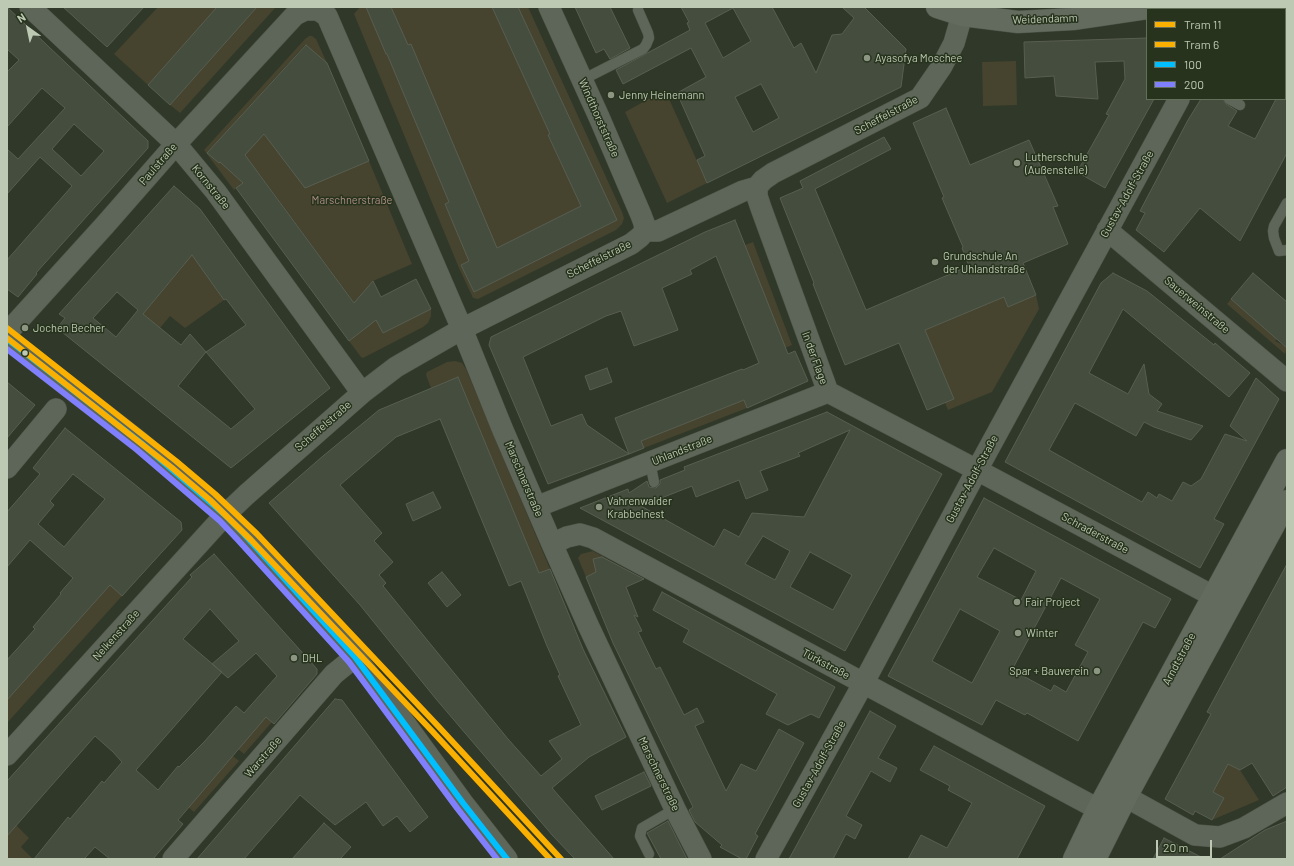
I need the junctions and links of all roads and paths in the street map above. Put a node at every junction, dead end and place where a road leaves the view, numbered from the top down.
1 (30, 7) edge
2 (549, 7) edge
3 (937, 7) edge
4 (318, 8) edge
5 (1146, 8) edge
6 (638, 10) dead end
7 (962, 15) junction
8 (582, 80) junction
9 (1177, 100) edge
10 (1231, 100) edge
11 (1240, 105) dead end
12 (176, 144) junction
13 (757, 187) junction
14 (1287, 203) edge
15 (1107, 230) junction
16 (645, 231) junction
17 (1287, 250) edge
18 (462, 329) junction
19 (7, 333) edge
20 (7, 339) edge
21 (1287, 380) edge
22 (362, 392) junction
23 (828, 392) junction
24 (56, 409) dead end
25 (13, 460) edge
26 (1287, 460) edge
27 (977, 470) junction
28 (1287, 501) edge
29 (536, 507) junction
30 (225, 515) junction
31 (552, 544) junction
32 (1213, 596) junction
33 (355, 657) junction
34 (863, 684) junction
35 (7, 754) edge
36 (1126, 798) junction
37 (1287, 803) edge
38 (675, 809) junction
39 (1098, 809) junction
40 (649, 854) dead end
41 (173, 859) edge
42 (507, 859) edge
43 (701, 859) edge
44 (766, 859) edge
45 (1074, 859) edge
46 (1095, 859) edge

1 - 12 street, Kornstraße
2 - 8 street, Windthorststraße
3 - 7 main road, Weidendamm
4 - 12 street, Paulstraße
4 - 18 street, Marschnerstraße
5 - 7 main road, Weidendamm
6 - 8 lane
7 - 13 street, Scheffelstraße
8 - 16 street, Windthorststraße
9 - 15 street, Gustav-Adolf-Straße
10 - 11 lane
12 - 19 street, Paulstraße
12 - 22 street, Kornstraße
13 - 16 street, Scheffelstraße
13 - 23 street, In der Flage
14 - 17 lane
15 - 21 street, Sauerweinstraße
15 - 27 street, Gustav-Adolf-Straße
16 - 18 street, Scheffelstraße
18 - 22 street, Scheffelstraße
18 - 29 street, Marschnerstraße
20 - 30 street
22 - 30 street, Scheffelstraße
23 - 27 street, In der Flage
23 - 29 street, Uhlandstraße
24 - 25 street
26 - 32 main road, Arndtstraße
27 - 32 street, Schraderstraße
27 - 34 street, Gustav-Adolf-Straße
28 - 36 main road, Arndtstraße
29 - 31 street, Marschnerstraße
30 - 33 street
30 - 35 street, Nelkenstraße
31 - 34 street, Türkstraße
31 - 38 street, Marschnerstraße
32 - 39 main road, Arndtstraße
33 - 41 street, Warstraße
33 - 42 street
34 - 39 street, Türkstraße
34 - 44 street, Gustav-Adolf-Straße
36 - 37 street
36 - 46 main road, Arndtstraße
38 - 40 lane
38 - 43 street, Marschnerstraße
39 - 45 main road, Arndtstraße

